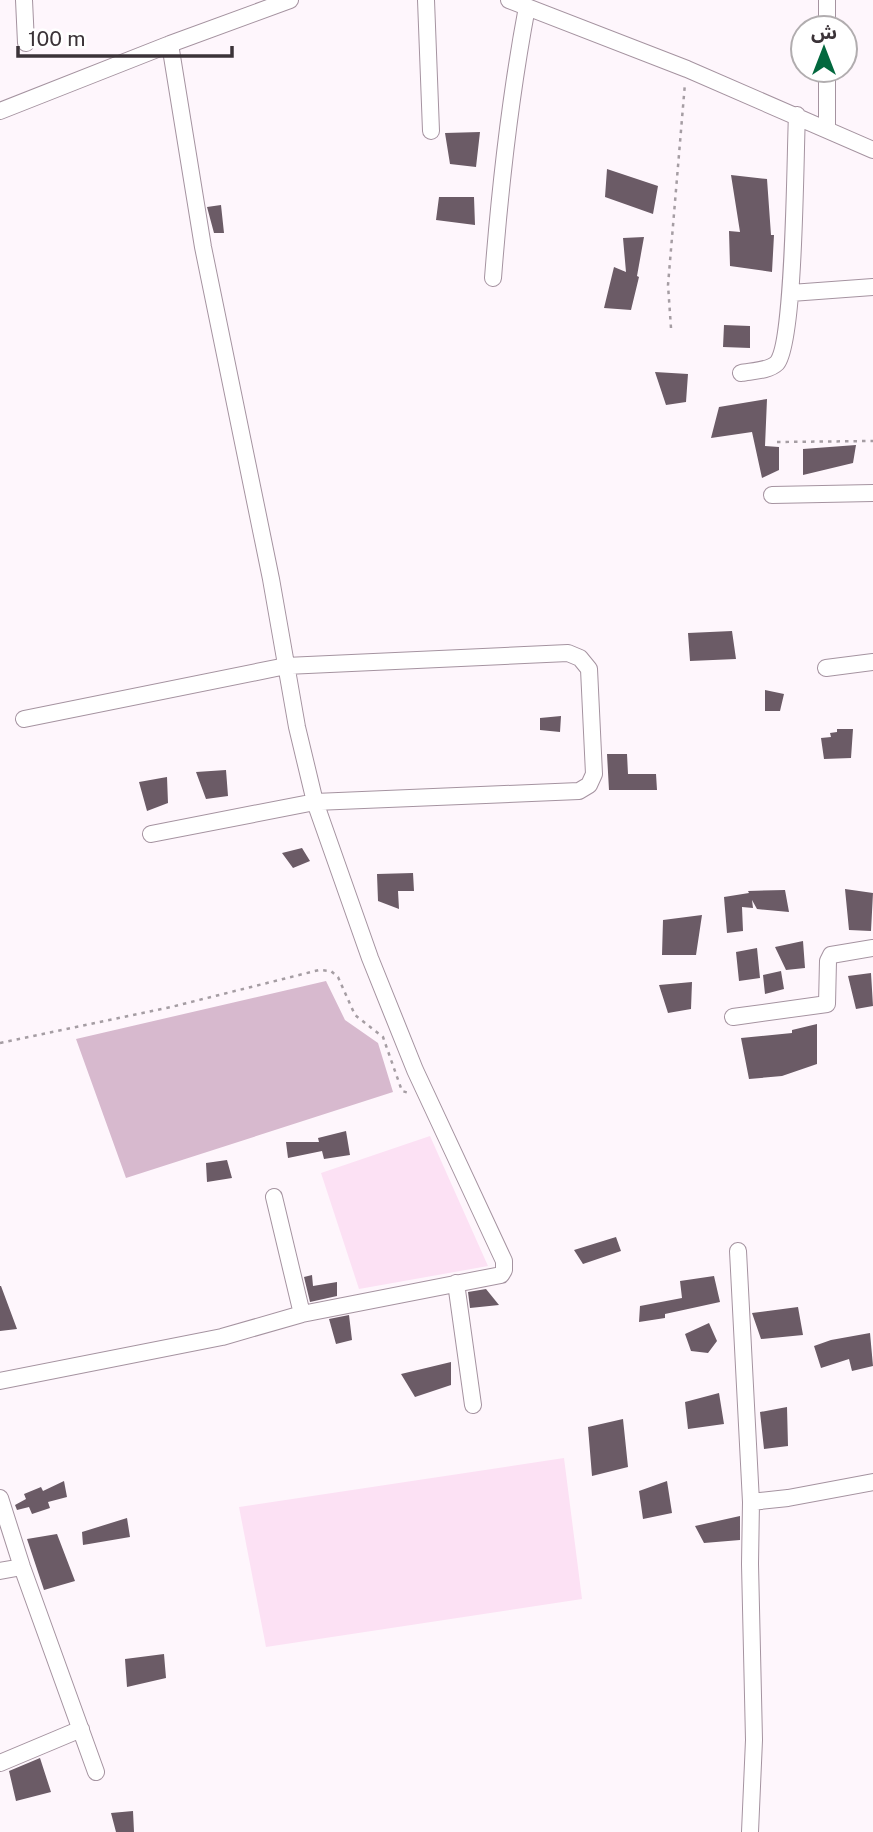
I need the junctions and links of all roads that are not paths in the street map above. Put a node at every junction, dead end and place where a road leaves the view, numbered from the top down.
1 (24, 0) edge
2 (290, 0) edge
3 (426, 0) edge
4 (509, 0) edge
5 (527, 7) junction
6 (26, 43) dead end
7 (170, 44) junction
8 (827, 84) edge
9 (0, 111) edge
10 (797, 115) junction
11 (827, 128) junction
12 (431, 131) dead end
13 (873, 150) edge
14 (493, 278) dead end
15 (873, 286) edge
16 (791, 293) junction
17 (741, 373) dead end
18 (873, 493) edge
19 (772, 495) dead end
20 (873, 662) edge
21 (286, 666) junction
22 (826, 668) dead end
23 (24, 719) dead end
24 (315, 802) junction
25 (151, 834) dead end
26 (873, 948) edge
27 (733, 1017) dead end
28 (274, 1197) dead end
29 (738, 1251) dead end
30 (456, 1283) junction
31 (302, 1314) junction
32 (0, 1381) edge
33 (473, 1405) dead end
34 (873, 1482) edge
35 (0, 1498) edge
36 (751, 1502) junction
37 (22, 1567) junction
38 (0, 1571) edge
39 (81, 1729) junction
40 (0, 1763) edge
41 (96, 1772) dead end
42 (750, 1832) edge

1 - 6 street
2 - 7 street
3 - 12 street
4 - 5 street
5 - 10 street
5 - 14 street
7 - 9 street
7 - 21 street
8 - 11 street
10 - 11 street
10 - 16 street
11 - 13 street
15 - 16 street
16 - 17 street
18 - 19 street
20 - 22 street
21 - 23 street
21 - 24 street
21 - 24 street
24 - 25 street
24 - 30 street
26 - 27 street
28 - 31 street
29 - 36 street
30 - 31 street
30 - 33 street
31 - 32 street
34 - 36 street
35 - 37 street
36 - 42 street
37 - 38 street
37 - 39 street
39 - 40 street
39 - 41 street

